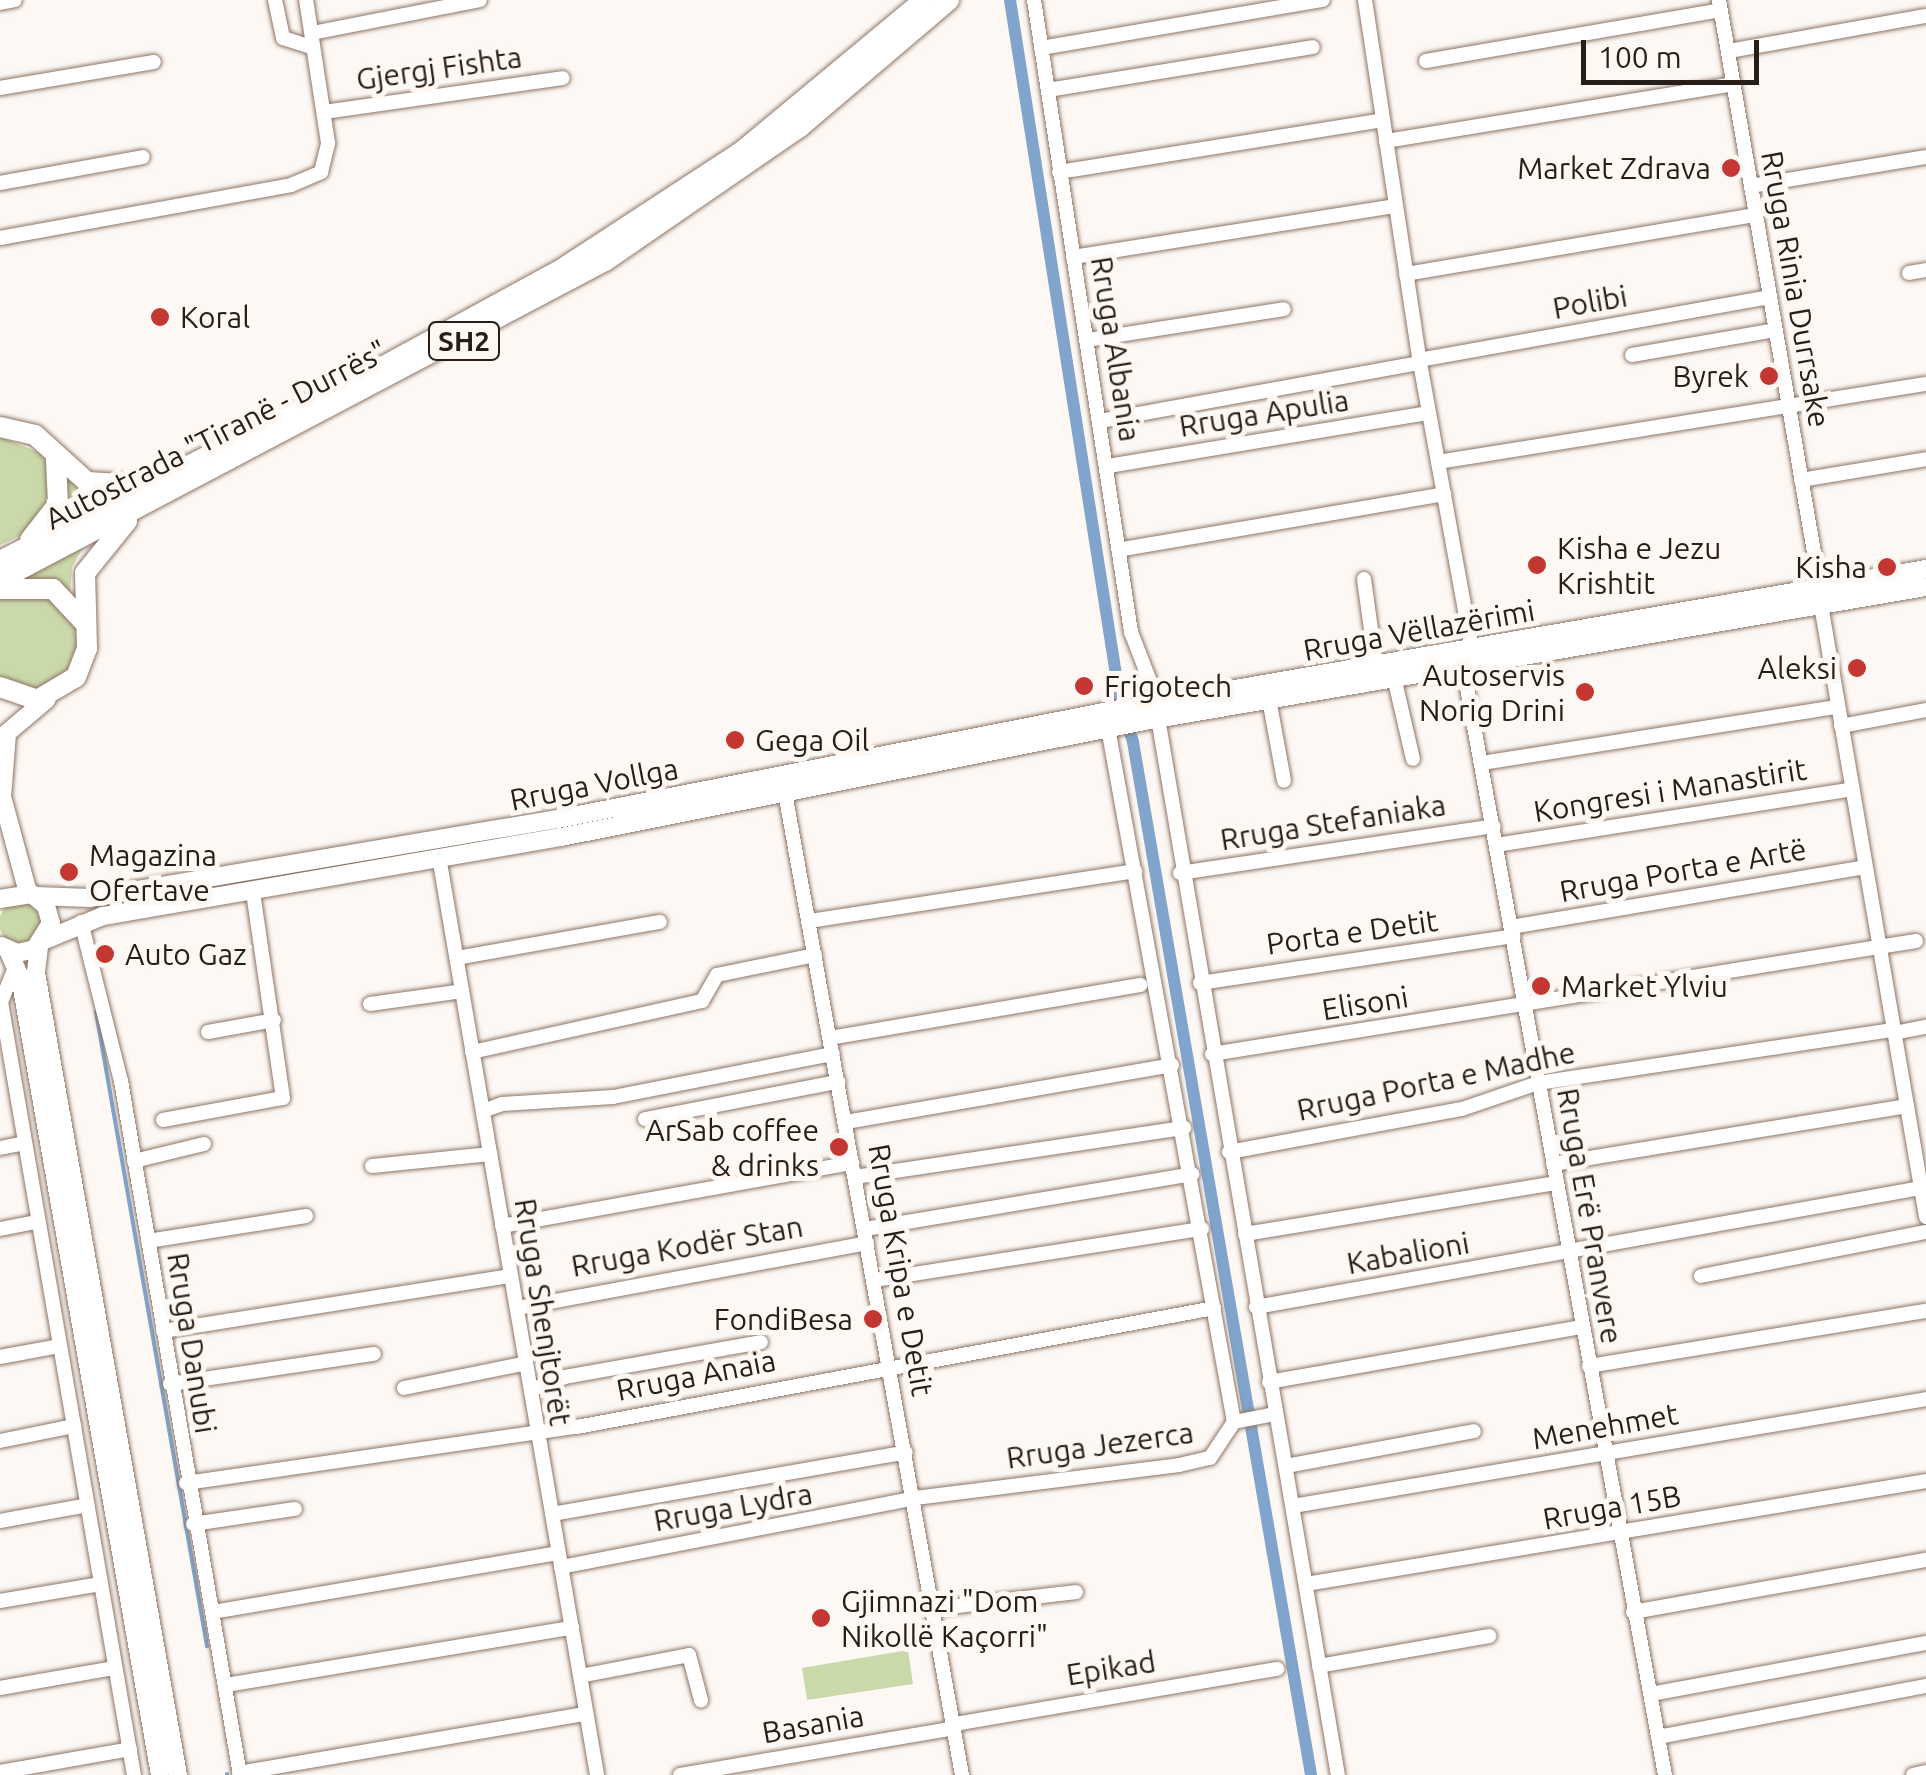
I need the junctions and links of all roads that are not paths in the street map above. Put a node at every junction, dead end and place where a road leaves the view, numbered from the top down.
1 (15, 0) edge
2 (275, 0) edge
3 (306, 0) edge
4 (480, 0) edge
5 (924, 0) edge
6 (949, 0) edge
7 (1034, 0) edge
8 (1323, 0) edge
9 (1365, 0) edge
10 (0, 3) edge
11 (1720, 5) edge
12 (1926, 16) edge
13 (311, 40) junction
14 (1313, 47) dead end
15 (1041, 48) junction
16 (1729, 50) junction
17 (1426, 61) dead end
18 (154, 62) dead end
19 (563, 78) dead end
20 (1733, 84) junction
21 (0, 88) edge
22 (1048, 90) junction
23 (324, 112) junction
24 (1383, 120) junction
25 (1386, 141) junction
26 (144, 157) dead end
27 (1926, 157) edge
28 (1059, 172) junction
29 (0, 183) edge
30 (1751, 186) junction
31 (1396, 206) junction
32 (1756, 215) junction
33 (0, 238) edge
34 (1073, 257) junction
35 (1926, 270) edge
36 (1908, 272) dead end
37 (1406, 274) junction
38 (1770, 297) junction
39 (1284, 309) dead end
40 (1775, 330) junction
41 (1087, 340) junction
42 (1632, 355) dead end
43 (1419, 361) junction
44 (1926, 384) edge
45 (1788, 406) junction
46 (1429, 413) junction
47 (1100, 421) junction
48 (0, 427) edge
49 (55, 458) junction
50 (1926, 459) edge
51 (1438, 462) junction
52 (1108, 466) junction
53 (1801, 480) junction
54 (154, 482) junction
55 (1444, 494) junction
56 (138, 509) junction
57 (1123, 549) junction
58 (7, 558) edge
59 (1926, 569) edge
60 (1364, 579) dead end
61 (0, 580) edge
62 (1926, 587) edge
63 (0, 589) edge
64 (1820, 596) junction
65 (87, 634) junction
66 (1467, 658) junction
67 (1376, 665) junction
68 (1394, 678) junction
69 (0, 687) edge
70 (47, 699) junction
71 (1269, 699) junction
72 (1838, 707) junction
73 (1926, 710) edge
74 (1154, 711) junction
75 (1112, 722) junction
76 (1841, 726) junction
77 (1413, 759) dead end
78 (1482, 763) junction
79 (1284, 781) dead end
80 (784, 784) junction
81 (1852, 789) junction
82 (1, 793) edge
83 (1493, 826) junction
84 (1496, 845) junction
85 (438, 857) junction
86 (1865, 867) junction
87 (1135, 870) junction
88 (1180, 873) junction
89 (1, 893) edge
90 (32, 894) junction
91 (253, 894) junction
92 (809, 921) junction
93 (80, 922) junction
94 (660, 922) dead end
95 (1512, 932) junction
96 (1916, 941) dead end
97 (42, 944) junction
98 (1879, 947) junction
99 (8, 953) edge
100 (815, 955) junction
101 (457, 958) junction
102 (1200, 983) junction
103 (1141, 985) dead end
104 (462, 991) junction
105 (370, 1004) dead end
106 (1525, 1007) junction
107 (274, 1020) junction
108 (1926, 1027) edge
109 (208, 1032) dead end
110 (1894, 1032) junction
111 (830, 1038) junction
112 (472, 1052) junction
113 (833, 1054) junction
114 (1212, 1054) junction
115 (1172, 1065) junction
116 (6, 1069) edge
117 (838, 1082) junction
118 (1538, 1083) junction
119 (482, 1110) junction
120 (1908, 1112) junction
121 (1926, 1114) edge
122 (645, 1119) dead end
123 (163, 1120) dead end
124 (846, 1122) junction
125 (1184, 1128) junction
126 (25, 1143) junction
127 (204, 1144) dead end
128 (0, 1148) edge
129 (1920, 1150) edge
130 (1229, 1152) junction
131 (490, 1154) junction
132 (134, 1161) junction
133 (1553, 1164) junction
134 (372, 1166) dead end
135 (854, 1170) junction
136 (1192, 1174) junction
137 (1557, 1184) junction
138 (1921, 1188) junction
139 (306, 1216) dead end
140 (1926, 1217) edge
141 (37, 1222) junction
142 (502, 1226) junction
143 (0, 1229) edge
144 (1202, 1229) junction
145 (1926, 1232) edge
146 (1245, 1234) junction
147 (866, 1236) junction
148 (148, 1240) junction
149 (1569, 1254) junction
150 (511, 1276) junction
151 (1701, 1276) dead end
152 (875, 1280) junction
153 (1256, 1307) junction
154 (517, 1308) junction
155 (1214, 1308) junction
156 (1926, 1311) edge
157 (1582, 1327) junction
158 (164, 1331) junction
159 (761, 1342) dead end
160 (60, 1346) junction
161 (374, 1354) dead end
162 (0, 1357) edge
163 (522, 1364) junction
164 (890, 1366) junction
165 (1590, 1366) junction
166 (1269, 1382) junction
167 (170, 1384) junction
168 (404, 1388) dead end
169 (530, 1390) junction
170 (1926, 1399) edge
171 (1275, 1414) junction
172 (1237, 1421) junction
173 (74, 1426) junction
174 (534, 1430) junction
175 (1474, 1431) dead end
176 (0, 1441) edge
177 (906, 1452) junction
178 (1607, 1454) junction
179 (1286, 1466) junction
180 (1926, 1481) edge
181 (186, 1483) junction
182 (915, 1498) junction
183 (88, 1505) junction
184 (1293, 1506) junction
185 (296, 1508) dead end
186 (552, 1514) junction
187 (0, 1521) edge
188 (193, 1524) junction
189 (1618, 1536) junction
190 (559, 1560) junction
191 (1926, 1560) edge
192 (102, 1584) junction
193 (1306, 1584) junction
194 (1076, 1592) dead end
195 (0, 1602) edge
196 (932, 1609) junction
197 (213, 1612) junction
198 (1633, 1612) junction
199 (572, 1628) junction
200 (1488, 1636) dead end
201 (1926, 1643) edge
202 (1318, 1666) junction
203 (113, 1668) junction
204 (1277, 1669) dead end
205 (580, 1676) junction
206 (226, 1686) junction
207 (1926, 1686) edge
208 (0, 1688) edge
209 (1651, 1694) junction
210 (700, 1700) dead end
211 (585, 1714) junction
212 (955, 1726) junction
213 (1658, 1737) junction
214 (130, 1749) junction
215 (0, 1772) edge
216 (1926, 1772) edge
217 (240, 1774) edge
218 (1662, 1774) edge
219 (134, 1775) edge
220 (160, 1775) edge
221 (178, 1775) edge
222 (597, 1775) edge
223 (680, 1775) edge
224 (962, 1775) edge
225 (1338, 1775) edge
226 (1913, 1775) edge

1 - 10 street
2 - 13 street
3 - 13 street
4 - 13 street
5 - 54 highway, Autostrada "Tiranë - Durrës" / SH2
6 - 56 highway, Autostrada "Tiranë - Durrës" / SH2
7 - 15 street, Rruga Albania
8 - 15 street
9 - 24 street, Rruga Erë Pranvere
11 - 16 street, Rruga Rinia Durrsake
11 - 17 street
12 - 16 street
13 - 23 street
14 - 22 street
15 - 22 street, Rruga Albania
16 - 20 street, Rruga Rinia Durrsake
18 - 21 street
19 - 23 street, Gjergj Fishta
20 - 25 street
20 - 30 street, Rruga Rinia Durrsake
22 - 28 street, Rruga Albania
23 - 33 street
24 - 25 street, Rruga Erë Pranvere
24 - 28 street
25 - 31 street, Rruga Erë Pranvere
26 - 29 street
27 - 30 street
28 - 34 street, Rruga Albania
30 - 32 street, Rruga Rinia Durrsake
31 - 34 street
31 - 37 street, Rruga Erë Pranvere
32 - 37 street
32 - 38 street, Rruga Rinia Durrsake
34 - 41 street, Rruga Albania
35 - 36 street
37 - 43 street, Rruga Erë Pranvere
38 - 40 street, Rruga Rinia Durrsake
38 - 43 street, Polibi
39 - 41 street
40 - 42 street
40 - 45 street, Rruga Rinia Durrsake
41 - 47 street, Rruga Albania
43 - 46 street, Rruga Erë Pranvere
43 - 47 street, Polibi
44 - 45 street
45 - 51 street
45 - 53 street, Rruga Rinia Durrsake
46 - 51 street, Rruga Erë Pranvere
46 - 52 street, Rruga Apulia
47 - 52 street, Rruga Albania
48 - 49 highway
49 - 54 highway
49 - 58 highway
50 - 53 street
51 - 55 street, Rruga Erë Pranvere
52 - 57 street, Rruga Albania
53 - 64 street, Rruga Rinia Durrsake
54 - 58 highway, Autostrada "Tiranë - Durrës" / SH2
55 - 57 street
55 - 66 street, Rruga Erë Pranvere
56 - 61 highway, Autostrada "Tiranë - Durrës" / SH2
56 - 65 highway
57 - 74 street, Rruga Albania
59 - 64 main road, Rruga Vëllazërimi
60 - 67 street
62 - 64 main road, Rruga Vëllazërimi
63 - 65 highway
64 - 66 main road, Rruga Vëllazërimi
64 - 72 street, Rruga Rinia Durrsake
65 - 70 highway
66 - 67 main road, Rruga Vëllazërimi
66 - 68 main road, Rruga Vëllazërimi
66 - 78 street, Rruga Erë Pranvere
67 - 74 main road, Rruga Vëllazërimi
68 - 71 main road, Rruga Vëllazërimi
68 - 77 street
69 - 70 highway
70 - 82 main road
71 - 74 main road, Rruga Vëllazërimi
71 - 79 street
72 - 76 street, Rruga Rinia Durrsake
72 - 78 street
73 - 76 street
74 - 75 main road, Rruga Vollga
74 - 88 street, Rruga Albania
75 - 80 main road, Rruga Vollga
75 - 87 street
76 - 81 street, Rruga Rinia Durrsake
78 - 83 street, Rruga Erë Pranvere
80 - 85 main road, Rruga Vollga
80 - 90 main road, Rruga Vollga
80 - 92 street, Rruga Kripa e Detit
81 - 84 street, Kongresi i Manastirit
81 - 86 street, Rruga Rinia Durrsake
82 - 90 main road
83 - 84 street, Rruga Erë Pranvere
83 - 88 street, Rruga Stefaniaka
84 - 95 street, Rruga Erë Pranvere
85 - 91 main road, Rruga Vollga
85 - 101 street, Rruga Shenjtorët
86 - 95 street, Rruga Porta e Artë
86 - 98 street, Rruga Rinia Durrsake
87 - 92 street
87 - 115 street
88 - 102 street, Rruga Albania
89 - 90 main road, Rruga Vollga
90 - 97 main road
91 - 93 main road, Rruga Vollga
91 - 107 street
92 - 100 street, Rruga Kripa e Detit
93 - 97 main road, Rruga Vollga
93 - 132 street, Rruga Danubi
94 - 101 street
95 - 102 street, Porta e Detit
95 - 106 street, Rruga Erë Pranvere
96 - 98 street
97 - 99 main road
97 - 221 main road
98 - 106 street
98 - 110 street, Rruga Rinia Durrsake
99 - 116 street
99 - 220 main road
100 - 111 street, Rruga Kripa e Detit
100 - 112 street
101 - 104 street, Rruga Shenjtorët
102 - 114 street, Rruga Albania
103 - 111 street
104 - 105 street
104 - 112 street, Rruga Shenjtorët
106 - 114 street, Elisoni
106 - 118 street, Rruga Erë Pranvere
107 - 109 street
107 - 123 street
108 - 110 street, Rruga Porta e Madhe
110 - 118 street, Rruga Porta e Madhe
110 - 120 street, Rruga Rinia Durrsake
111 - 113 street, Rruga Kripa e Detit
112 - 119 street, Rruga Shenjtorët
113 - 117 street, Rruga Kripa e Detit
113 - 119 street
114 - 130 street, Rruga Albania
115 - 124 street
115 - 125 street
116 - 126 street
117 - 122 street
117 - 124 street, Rruga Kripa e Detit
118 - 130 street, Rruga Porta e Madhe
118 - 133 street, Rruga Erë Pranvere
119 - 131 street, Rruga Shenjtorët
120 - 121 street
120 - 129 street, Rruga Rinia Durrsake
120 - 133 street
124 - 135 street, Rruga Kripa e Detit
125 - 135 street
125 - 136 street
126 - 128 street
126 - 141 street
127 - 132 street
129 - 138 street, Rruga Rinia Durrsake
130 - 146 street, Rruga Albania
131 - 134 street
131 - 142 street, Rruga Shenjtorët
132 - 148 street, Rruga Danubi
133 - 137 street, Rruga Erë Pranvere
135 - 142 street
135 - 147 street, Rruga Kripa e Detit
136 - 144 street
136 - 147 street, Rruga Kodër Stan
137 - 146 street
137 - 149 street, Rruga Erë Pranvere
138 - 140 street, Rruga Rinia Durrsake
138 - 149 street, Kabalioni
139 - 148 street
141 - 143 street
141 - 160 street
142 - 150 street, Rruga Shenjtorët
144 - 152 street
144 - 155 street
145 - 151 street
146 - 153 street, Rruga Albania
147 - 152 street, Rruga Kripa e Detit
147 - 154 street, Rruga Kodër Stan
148 - 158 street, Rruga Danubi
149 - 153 street, Kabalioni
149 - 157 street, Rruga Erë Pranvere
150 - 154 street, Rruga Shenjtorët
150 - 158 street
152 - 164 street, Rruga Kripa e Detit
153 - 166 street, Rruga Albania
154 - 163 street, Rruga Shenjtorët
155 - 164 street, Rruga Anaia
155 - 172 street
156 - 165 street
157 - 165 street, Rruga Erë Pranvere
157 - 166 street
158 - 167 street, Rruga Danubi
159 - 169 street
160 - 162 street
160 - 173 street
161 - 167 street
163 - 168 street
163 - 169 street, Rruga Shenjtorët
164 - 174 street, Rruga Anaia
164 - 177 street, Rruga Kripa e Detit
165 - 178 street, Rruga Erë Pranvere
166 - 171 street, Rruga Albania
167 - 181 street, Rruga Danubi
169 - 174 street, Rruga Shenjtorët
170 - 178 street, Menehmet
171 - 172 street
171 - 179 street, Rruga Albania
172 - 182 street, Rruga Jezerca
173 - 176 street
173 - 183 street
174 - 181 street, Rruga Anaia
174 - 186 street, Rruga Shenjtorët
175 - 179 street
177 - 182 street, Rruga Kripa e Detit
177 - 186 street
178 - 184 street, Menehmet
178 - 189 street, Rruga Erë Pranvere
179 - 184 street, Rruga Albania
180 - 189 street, Rruga 15B
181 - 188 street, Rruga Danubi
182 - 190 street, Rruga Lydra
182 - 196 street, Rruga Kripa e Detit
183 - 187 street
183 - 192 street
184 - 193 street, Rruga Albania
185 - 188 street
186 - 190 street, Rruga Shenjtorët
188 - 197 street, Rruga Danubi
189 - 193 street, Rruga 15B
189 - 198 street, Rruga Erë Pranvere
190 - 197 street, Rruga Lydra
190 - 199 street, Rruga Shenjtorët
191 - 198 street
192 - 195 street
192 - 203 street
193 - 202 street, Rruga Albania
194 - 196 street
196 - 212 street, Rruga Kripa e Detit
197 - 206 street, Rruga Danubi
198 - 209 street, Rruga Erë Pranvere
199 - 205 street, Rruga Shenjtorët
199 - 206 street
200 - 202 street
201 - 209 street
202 - 225 street, Rruga Albania
203 - 208 street
203 - 214 street
204 - 212 street, Epikad
205 - 210 street
205 - 211 street, Rruga Shenjtorët
206 - 217 street, Rruga Danubi
207 - 213 street
209 - 213 street, Rruga Erë Pranvere
211 - 217 street
211 - 222 street, Rruga Shenjtorët
212 - 223 street, Basania
212 - 224 street, Rruga Kripa e Detit
213 - 218 street, Rruga Erë Pranvere
214 - 215 street
214 - 219 street
216 - 226 street

